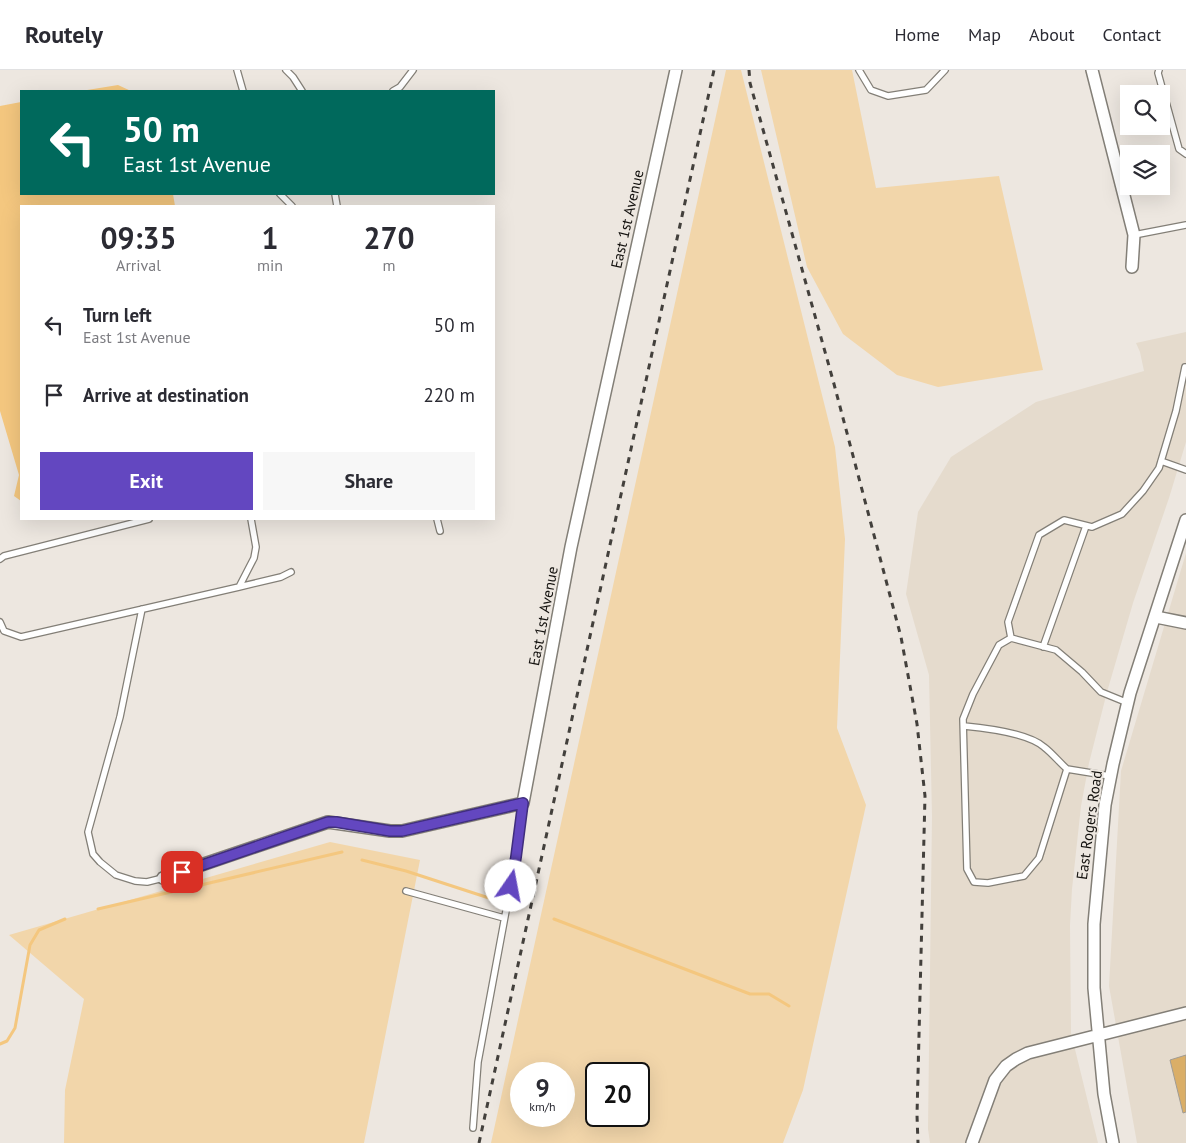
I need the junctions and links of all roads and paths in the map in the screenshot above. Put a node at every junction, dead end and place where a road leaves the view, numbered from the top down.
1 (237, 70) edge
2 (286, 70) edge
3 (413, 70) edge
4 (676, 70) edge
5 (859, 70) edge
6 (945, 70) edge
7 (1092, 70) edge
8 (1158, 70) edge
9 (243, 90) edge
10 (301, 90) edge
11 (395, 90) edge
12 (1186, 154) edge
13 (281, 195) edge
14 (291, 205) edge
15 (1186, 225) edge
16 (1134, 235) junction
17 (1132, 267) dead end
18 (1185, 367) dead end
19 (1161, 461) junction
20 (1186, 470) edge
21 (145, 520) edge
22 (251, 520) edge
23 (437, 520) edge
24 (1186, 520) edge
25 (1086, 526) junction
26 (440, 531) dead end
27 (0, 559) edge
28 (291, 572) dead end
29 (239, 587) junction
30 (142, 609) junction
31 (1156, 617) junction
32 (0, 622) edge
33 (1186, 623) edge
34 (1011, 638) junction
35 (1043, 647) junction
36 (1128, 703) junction
37 (964, 726) junction
38 (1067, 769) junction
39 (1110, 776) junction
40 (523, 803) junction
41 (163, 878) joint
42 (406, 891) dead end
43 (504, 918) junction
44 (1186, 1014) edge
45 (1097, 1036) junction
46 (473, 1128) dead end
47 (972, 1143) edge
48 (1113, 1143) edge

1 - 9 lane
2 - 10 lane
3 - 11 lane
4 - 40 street, East 1st Avenue
5 - 6 lane
7 - 16 street
8 - 12 lane
13 - 14 lane
15 - 16 lane
16 - 17 street
18 - 19 lane
19 - 20 lane
19 - 25 lane
21 - 27 lane
22 - 29 lane
23 - 26 lane
24 - 31 street, East Rogers Road
25 - 34 lane
25 - 35 lane
28 - 29 lane
29 - 30 lane
30 - 32 lane
30 - 41 lane
31 - 33 street
31 - 36 street, East Rogers Road
34 - 35 lane
34 - 37 lane
35 - 36 lane
36 - 39 street, East Rogers Road
37 - 38 lane
37 - 38 lane
38 - 39 lane
39 - 45 street, East Rogers Road
40 - 41 street
40 - 43 lane
42 - 43 lane
43 - 46 lane
44 - 45 street
45 - 47 street
45 - 48 street, East Rogers Road

